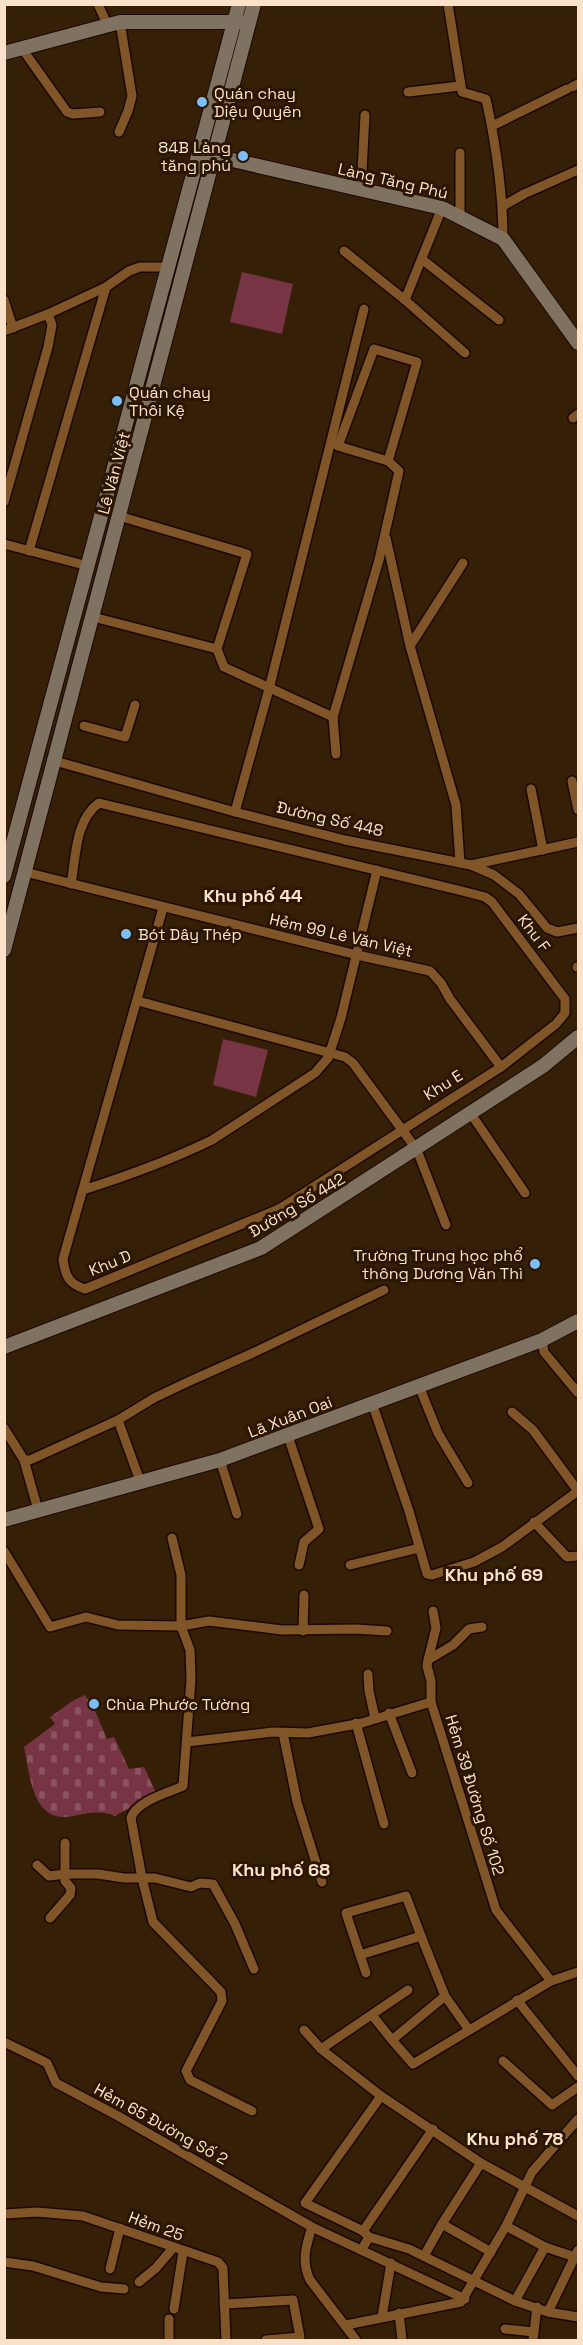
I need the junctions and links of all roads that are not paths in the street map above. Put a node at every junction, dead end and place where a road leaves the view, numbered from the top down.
1 (98, 4) edge
2 (239, 4) edge
3 (254, 4) edge
4 (448, 4) edge
5 (234, 21) junction
6 (113, 23) junction
7 (250, 23) junction
8 (21, 47) junction
9 (4, 53) edge
10 (460, 86) junction
11 (573, 86) edge
12 (408, 92) dead end
13 (100, 112) dead end
14 (365, 115) dead end
15 (492, 126) junction
16 (119, 132) dead end
17 (199, 152) junction
18 (460, 153) dead end
19 (214, 156) junction
20 (579, 170) edge
21 (361, 190) junction
22 (503, 206) junction
23 (442, 207) junction
24 (460, 216) junction
25 (503, 239) junction
26 (344, 251) dead end
27 (423, 260) junction
28 (168, 267) junction
29 (106, 286) junction
30 (4, 300) edge
31 (405, 300) junction
32 (364, 309) dead end
33 (48, 314) junction
34 (499, 320) dead end
35 (9, 330) edge
36 (579, 343) edge
37 (465, 354) dead end
38 (388, 461) junction
39 (4, 502) edge
40 (119, 516) junction
41 (385, 532) junction
42 (4, 544) edge
43 (29, 551) junction
44 (463, 563) dead end
45 (88, 566) junction
46 (105, 571) junction
47 (93, 617) junction
48 (410, 646) junction
49 (217, 649) junction
50 (269, 689) junction
51 (135, 705) dead end
52 (333, 717) junction
53 (84, 726) dead end
54 (336, 754) dead end
55 (37, 756) junction
56 (55, 761) junction
57 (572, 781) dead end
58 (29, 784) junction
59 (48, 789) junction
60 (531, 789) dead end
61 (579, 810) edge
62 (235, 812) junction
63 (9, 841) edge
64 (579, 842) edge
65 (32, 847) junction
66 (543, 850) junction
67 (460, 863) junction
68 (471, 865) junction
69 (377, 870) junction
70 (25, 872) junction
71 (4, 876) edge
72 (71, 884) junction
73 (164, 908) junction
74 (579, 928) edge
75 (4, 950) edge
76 (357, 955) junction
77 (138, 1001) junction
78 (579, 1037) edge
79 (329, 1053) junction
80 (501, 1067) junction
81 (471, 1114) junction
82 (401, 1129) junction
83 (417, 1150) junction
84 (83, 1190) junction
85 (525, 1193) dead end
86 (446, 1225) dead end
87 (384, 1290) dead end
88 (579, 1321) edge
89 (542, 1340) junction
90 (4, 1347) edge
91 (419, 1386) junction
92 (579, 1393) edge
93 (372, 1403) junction
94 (512, 1412) dead end
95 (118, 1420) junction
96 (4, 1428) edge
97 (288, 1436) junction
98 (24, 1460) junction
99 (220, 1460) junction
100 (140, 1481) junction
101 (468, 1483) dead end
102 (578, 1491) edge
103 (38, 1510) junction
104 (237, 1514) dead end
105 (4, 1520) edge
106 (534, 1522) junction
107 (172, 1538) dead end
108 (419, 1548) junction
109 (4, 1551) edge
110 (579, 1556) edge
111 (299, 1565) dead end
112 (350, 1565) dead end
113 (304, 1595) dead end
114 (433, 1611) dead end
115 (181, 1626) junction
116 (482, 1627) dead end
117 (303, 1630) junction
118 (387, 1631) dead end
119 (428, 1660) junction
120 (368, 1674) dead end
121 (431, 1702) junction
122 (389, 1713) junction
123 (375, 1718) junction
124 (356, 1724) junction
125 (283, 1733) junction
126 (187, 1742) junction
127 (412, 1773) dead end
128 (384, 1824) dead end
129 (65, 1843) dead end
130 (37, 1865) dead end
131 (65, 1874) junction
132 (142, 1878) junction
133 (322, 1882) dead end
134 (50, 1918) dead end
135 (421, 1936) junction
136 (360, 1955) junction
137 (254, 1969) dead end
138 (579, 1972) edge
139 (366, 1973) dead end
140 (551, 1981) junction
141 (408, 1990) dead end
142 (445, 1996) junction
143 (517, 2000) junction
144 (372, 2014) junction
145 (304, 2030) dead end
146 (469, 2030) junction
147 (392, 2040) junction
148 (4, 2042) edge
149 (321, 2049) junction
150 (503, 2061) dead end
151 (579, 2076) edge
152 (579, 2087) edge
153 (381, 2096) junction
154 (252, 2111) dead end
155 (579, 2119) edge
156 (433, 2130) junction
157 (481, 2163) junction
158 (525, 2188) junction
159 (4, 2214) edge
160 (579, 2216) edge
161 (442, 2224) junction
162 (506, 2226) junction
163 (312, 2227) junction
164 (120, 2228) junction
165 (366, 2234) junction
166 (545, 2247) junction
167 (173, 2248) junction
168 (362, 2249) junction
169 (183, 2252) junction
170 (491, 2252) junction
171 (577, 2254) edge
172 (424, 2256) junction
173 (4, 2262) edge
174 (391, 2263) junction
175 (110, 2269) dead end
176 (475, 2280) junction
177 (139, 2282) dead end
178 (124, 2289) dead end
179 (466, 2297) junction
180 (515, 2301) junction
181 (224, 2304) junction
182 (537, 2307) junction
183 (174, 2309) dead end
184 (548, 2312) junction
185 (399, 2313) junction
186 (382, 2317) junction
187 (579, 2317) edge
188 (169, 2319) dead end
189 (346, 2325) junction
190 (505, 2329) dead end
191 (533, 2336) edge
192 (169, 2340) edge
193 (226, 2340) edge
194 (266, 2340) edge
195 (356, 2340) edge
196 (402, 2340) edge

1 - 6 street
2 - 5 main road, Lê Văn Việt
3 - 7 main road, Lê Văn Việt
4 - 10 street
5 - 6 main road
5 - 7 main road
5 - 17 main road, Lê Văn Việt
6 - 8 main road
6 - 16 street
7 - 19 main road, Lê Văn Việt
8 - 9 main road
8 - 13 street
10 - 12 street
10 - 15 street
11 - 15 street
14 - 21 street
15 - 22 street
17 - 19 main road, Làng Tăng Phú
17 - 28 main road, Lê Văn Việt
18 - 24 street
19 - 21 main road, Làng Tăng Phú
19 - 40 main road, Lê Văn Việt
20 - 22 street
21 - 23 main road, Làng Tăng Phú
22 - 25 street
23 - 24 main road, Làng Tăng Phú
23 - 27 street
24 - 25 main road, Làng Tăng Phú
25 - 36 main road, Làng Tăng Phú
26 - 31 street
27 - 31 street
27 - 34 street
28 - 29 street
28 - 45 main road, Lê Văn Việt
29 - 33 street
29 - 43 street
30 - 35 street
31 - 37 street
32 - 50 street
33 - 35 street
33 - 39 street
38 - 38 street
38 - 41 street
40 - 46 main road, Lê Văn Việt
40 - 49 street
41 - 48 street
41 - 52 street
42 - 43 street
43 - 45 street
44 - 48 street
45 - 46 main road
45 - 55 main road, Lê Văn Việt
46 - 47 main road, Lê Văn Việt
47 - 49 street
47 - 56 main road, Lê Văn Việt
48 - 67 street
49 - 50 street
50 - 52 street
50 - 62 street
51 - 53 street
52 - 54 street
55 - 56 main road
55 - 58 main road, Lê Văn Việt
56 - 59 main road, Lê Văn Việt
56 - 62 street, Đường Số 448
57 - 61 street
58 - 59 main road
58 - 63 main road, Lê Văn Việt
59 - 65 main road, Lê Văn Việt
60 - 66 street
62 - 67 street, Đường Số 448
63 - 65 main road
63 - 71 main road, Lê Văn Việt
64 - 66 street
65 - 70 main road, Lê Văn Việt
66 - 68 street
67 - 68 street, Đường Số 448
68 - 74 street, Đường Số 448
69 - 72 street, Khu F
69 - 76 street
69 - 80 street, Khu F
70 - 72 street, Hẻm 99 Lê Văn Việt
70 - 75 main road, Lê Văn Việt
72 - 73 street, Hẻm 99 Lê Văn Việt
73 - 76 street, Hẻm 99 Lê Văn Việt
73 - 77 street
76 - 79 street
76 - 80 street, Hẻm 99 Lê Văn Việt
77 - 79 street
77 - 84 street
78 - 81 main road, Đường Số 442
79 - 82 street
79 - 84 street
80 - 82 street, Khu E
81 - 83 main road, Đường Số 442
81 - 85 street
82 - 83 street
82 - 84 street, Khu D
83 - 86 street
83 - 90 main road, Đường Số 442
87 - 95 street
88 - 89 main road, Lã Xuân Oai
89 - 91 main road, Lã Xuân Oai
89 - 92 street
91 - 93 main road, Lã Xuân Oai
91 - 101 street
93 - 97 main road, Lã Xuân Oai
93 - 108 street
94 - 102 street
95 - 98 street
95 - 100 street
96 - 98 street
97 - 99 main road, Lã Xuân Oai
97 - 111 street
98 - 103 street
99 - 100 main road, Lã Xuân Oai
99 - 104 street
100 - 103 main road, Lã Xuân Oai
102 - 106 street
103 - 105 main road, Lã Xuân Oai
106 - 108 street
106 - 110 street
107 - 115 street
108 - 112 street
109 - 115 street
113 - 117 street
114 - 119 street
115 - 117 street
115 - 126 street
116 - 119 street
117 - 118 street
119 - 121 street
120 - 123 street
121 - 122 street, Hẻm 39 Đường Số 102
121 - 140 street, Hẻm 39 Đường Số 102
122 - 123 street, Hẻm 39 Đường Số 102
122 - 127 street
123 - 124 street, Hẻm 39 Đường Số 102
124 - 125 street, Hẻm 39 Đường Số 102
124 - 128 street
125 - 126 street, Hẻm 39 Đường Số 102
125 - 133 street
126 - 132 street
129 - 131 street
130 - 131 street
131 - 132 street
131 - 134 street
132 - 137 street
132 - 154 street
135 - 136 street
135 - 136 street
135 - 142 street
136 - 139 street
138 - 140 street
140 - 143 street
141 - 144 street
142 - 146 street
142 - 147 street
143 - 146 street
143 - 151 street
144 - 147 street
144 - 149 street
145 - 149 street
146 - 147 street
148 - 163 street, Hẻm 65 Đường Số 2
149 - 153 street
150 - 152 street
153 - 156 street
153 - 165 street
155 - 158 street
156 - 157 street
156 - 165 street
157 - 158 street
157 - 161 street
158 - 160 street
158 - 162 street
159 - 164 street, Hẻm 25
161 - 170 street
161 - 172 street
162 - 166 street
162 - 170 street
163 - 168 street, Hẻm 65 Đường Số 2
163 - 189 street
164 - 167 street, Hẻm 25
164 - 175 street
165 - 168 street
165 - 172 street
166 - 171 street
166 - 180 street
167 - 169 street, Hẻm 25
167 - 177 street
168 - 174 street, Hẻm 65 Đường Số 2
169 - 181 street, Hẻm 25
169 - 183 street
170 - 176 street
171 - 184 street
172 - 176 street
173 - 178 street
174 - 179 street, Hẻm 65 Đường Số 2
174 - 186 street
176 - 179 street
176 - 180 street
179 - 185 street
180 - 182 street
181 - 193 street, Hẻm 25
181 - 194 street
182 - 184 street
182 - 191 street
184 - 187 street
185 - 186 street
185 - 196 street
186 - 189 street
188 - 192 street
189 - 195 street
190 - 191 street

